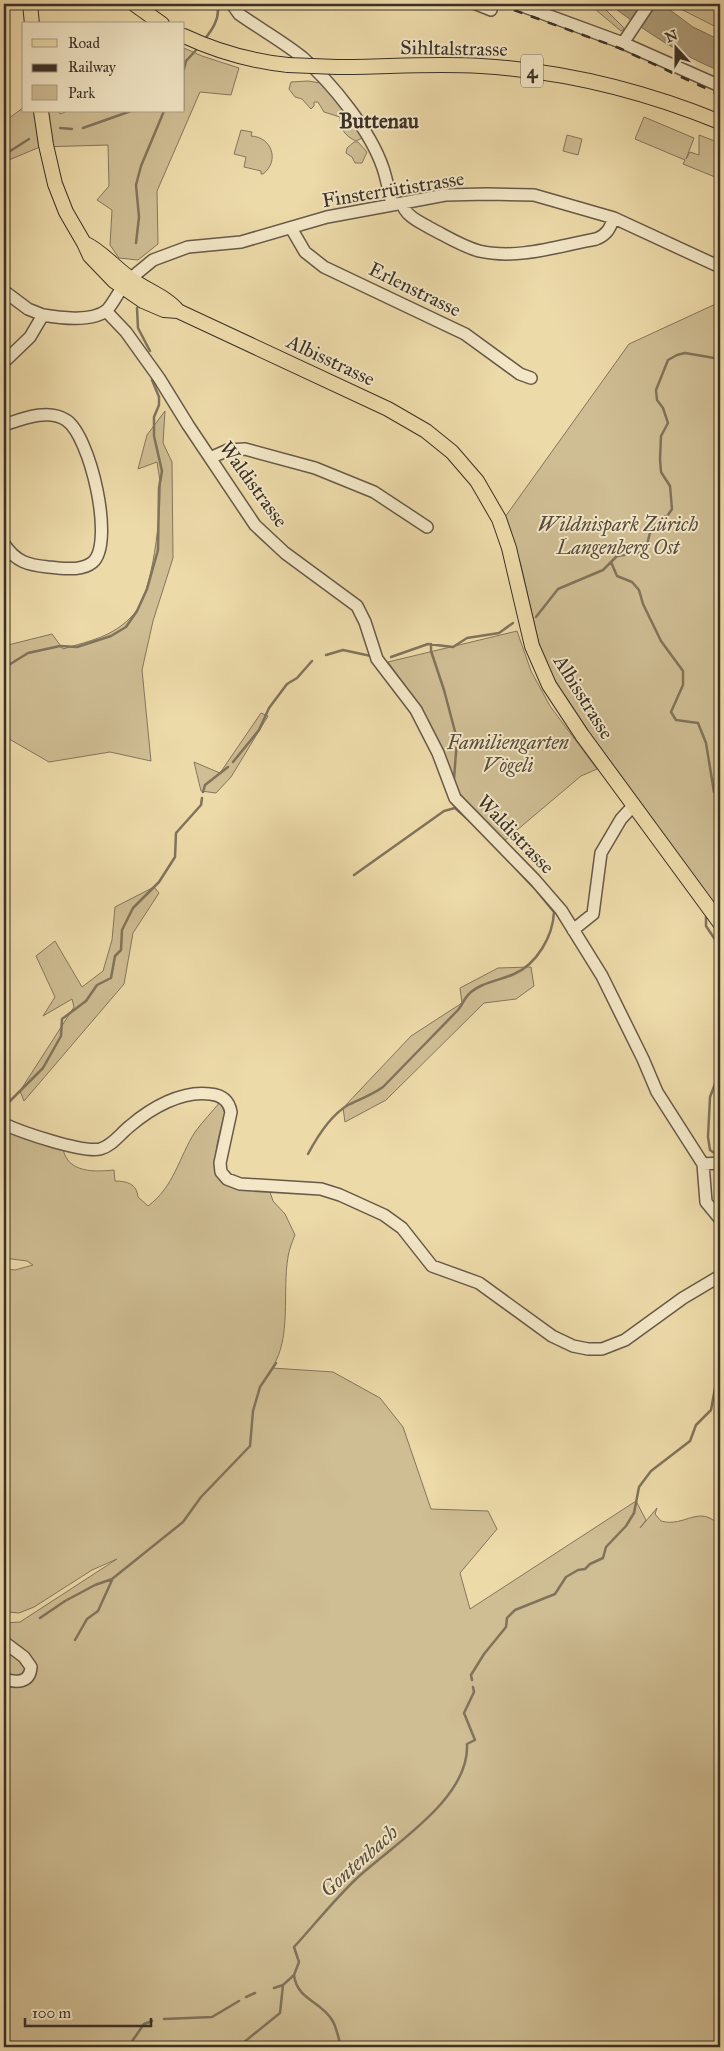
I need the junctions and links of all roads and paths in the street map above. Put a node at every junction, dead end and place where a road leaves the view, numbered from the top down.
1 (30, 4) edge
2 (134, 4) edge
3 (232, 4) edge
4 (476, 4) edge
5 (517, 4) edge
6 (649, 4) edge
7 (491, 10) dead end
8 (32, 22) edge
9 (159, 22) edge
10 (185, 36) edge
11 (626, 39) junction
12 (720, 86) edge
13 (41, 112) edge
14 (720, 122) edge
15 (397, 204) junction
16 (614, 218) junction
17 (290, 228) junction
18 (720, 268) edge
19 (126, 283) junction
20 (4, 291) edge
21 (106, 311) junction
22 (44, 315) junction
23 (4, 362) edge
24 (531, 378) dead end
25 (4, 425) edge
26 (210, 458) junction
27 (427, 527) dead end
28 (4, 544) edge
29 (634, 805) junction
30 (720, 923) edge
31 (573, 930) junction
32 (4, 1124) edge
33 (720, 1163) edge
34 (703, 1164) junction
35 (720, 1219) edge
36 (720, 1276) edge
37 (4, 1642) edge
38 (4, 1679) edge

1 - 8 main road
2 - 9 main road
3 - 15 street
4 - 7 street
5 - 11 street
6 - 11 street
10 - 14 main road, Sihltalstrasse / 4, bridge
11 - 12 street
13 - 19 main road, Albisstrasse
15 - 16 street, Finsterrütistrasse
15 - 16 street
15 - 17 street, Finsterrütistrasse
16 - 18 street, Finsterrütistrasse
17 - 19 street, Finsterrütistrasse
17 - 24 street, Erlenstrasse
19 - 21 street, Finsterrütistrasse
19 - 29 main road, Albisstrasse
20 - 22 street
21 - 22 street
21 - 26 street, Waldistrasse
22 - 23 street
25 - 28 street
26 - 27 street
26 - 31 street, Waldistrasse
29 - 30 main road, Albisstrasse
29 - 31 street
31 - 34 street, Waldistrasse
32 - 36 street
33 - 34 street
34 - 35 street, Waldistrasse
37 - 38 street

